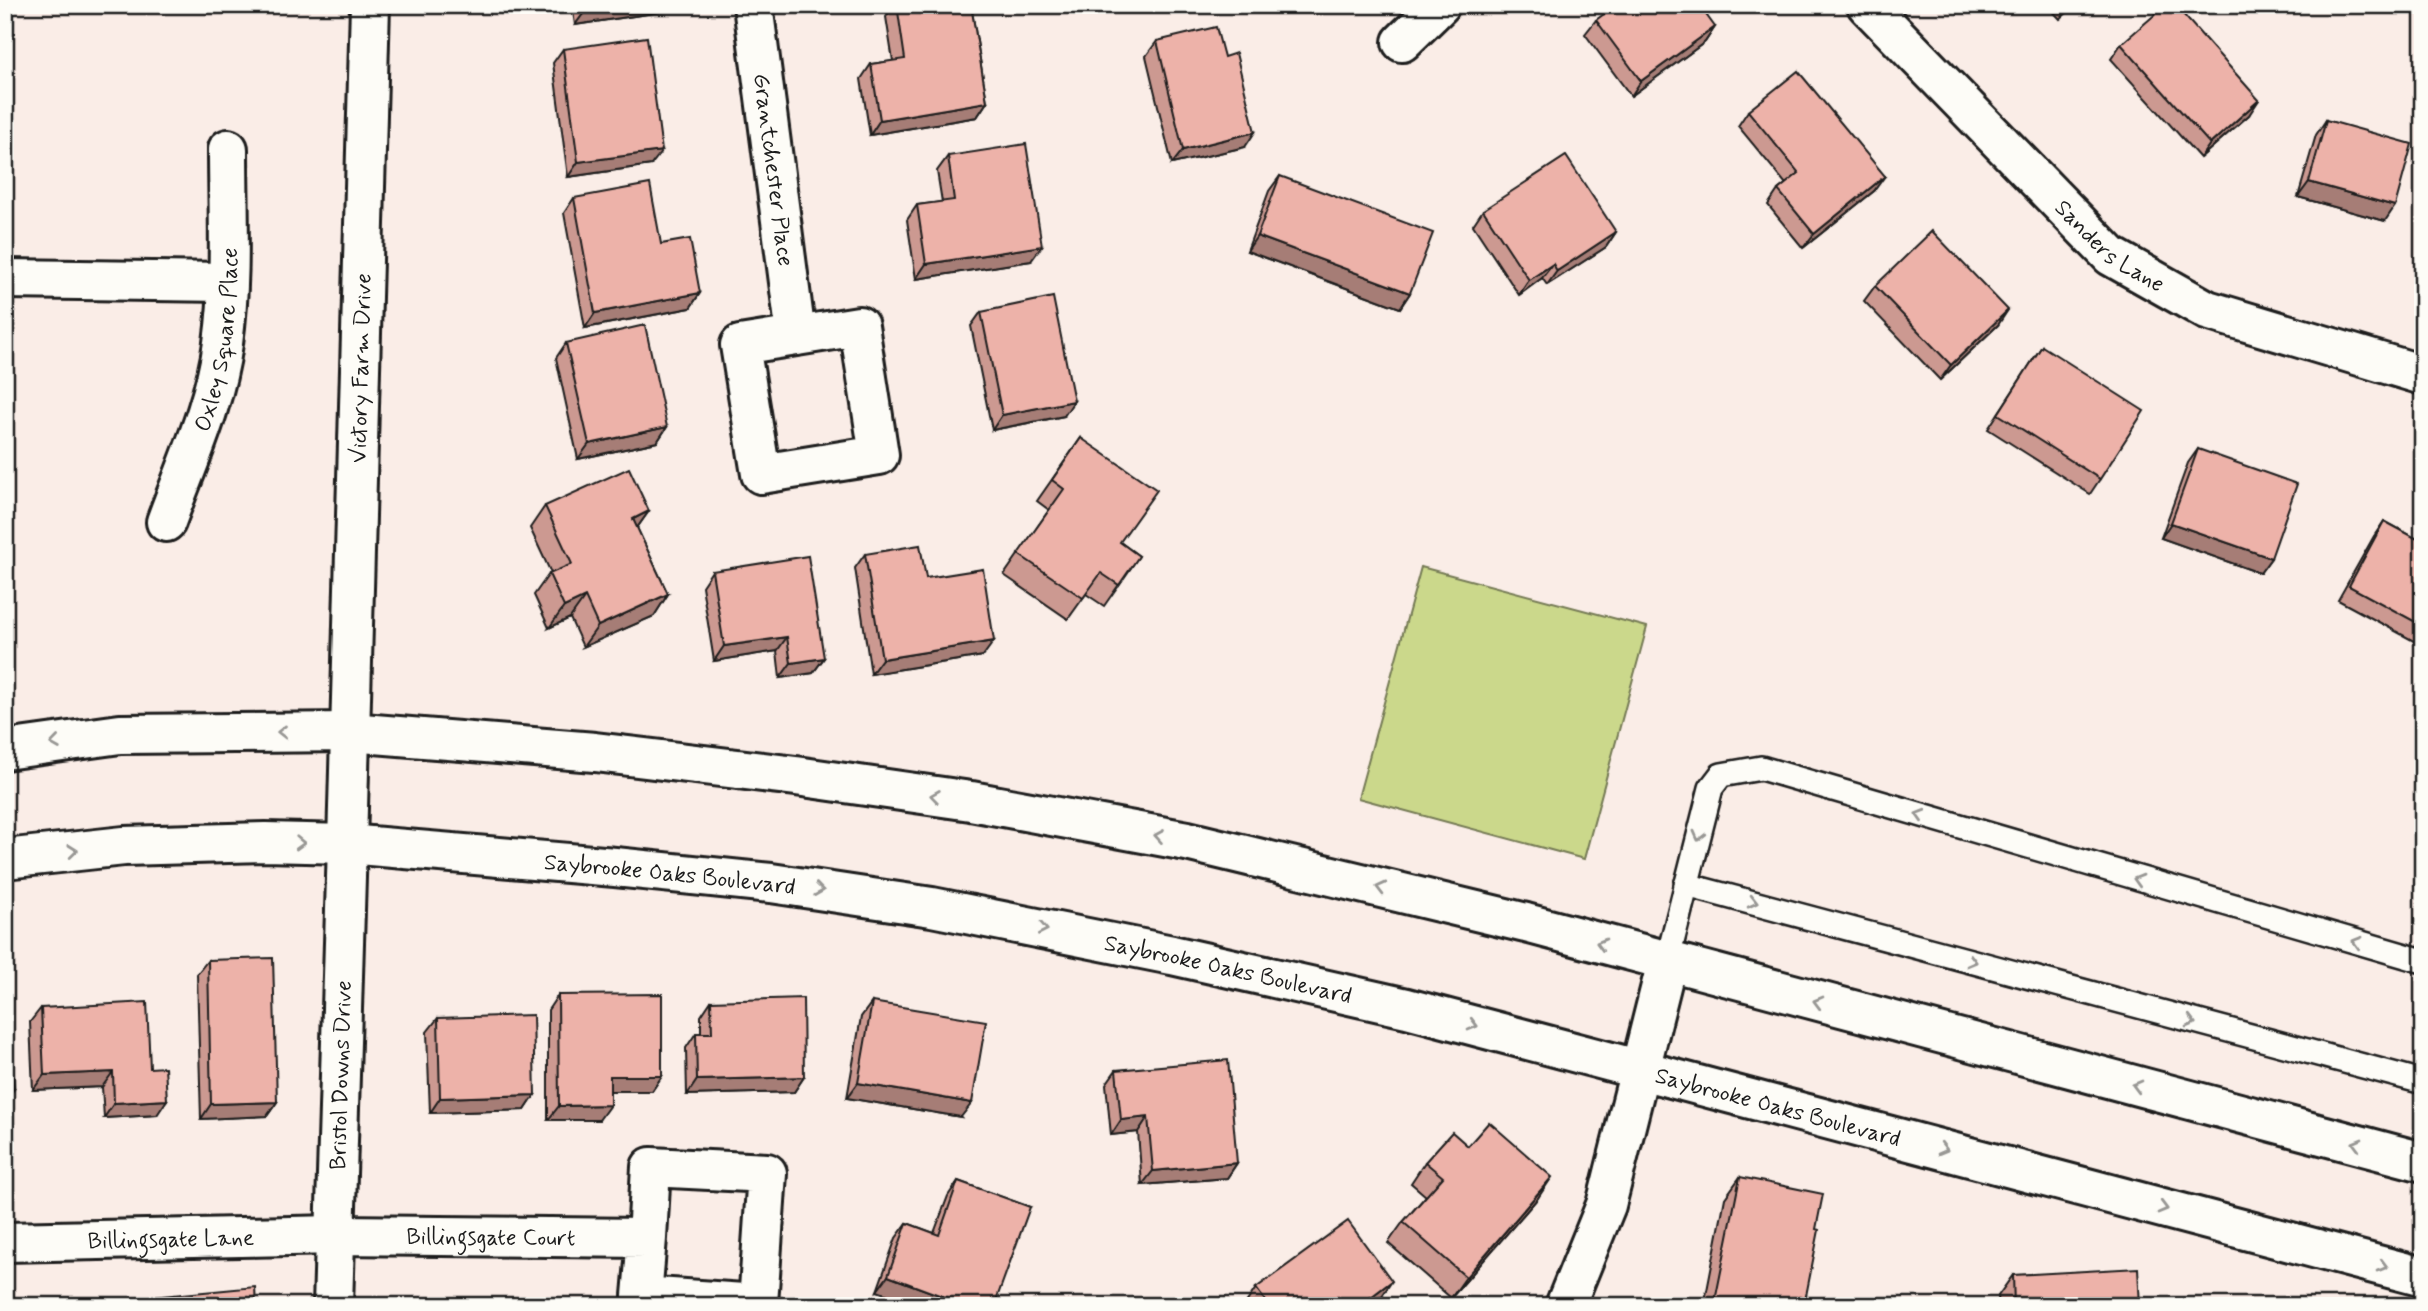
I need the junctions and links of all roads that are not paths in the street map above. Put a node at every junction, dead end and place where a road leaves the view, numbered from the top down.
1 (370, 5) edge
2 (753, 5) edge
3 (1440, 5) edge
4 (1867, 5) edge
5 (1402, 42) dead end
6 (228, 149) dead end
7 (5, 279) edge
8 (227, 282) junction
9 (796, 336) junction
10 (2423, 375) edge
11 (166, 522) dead end
12 (350, 732) junction
13 (5, 750) edge
14 (347, 844) junction
15 (5, 859) edge
16 (1686, 885) junction
17 (2423, 961) edge
18 (1667, 962) junction
19 (1640, 1069) junction
20 (2423, 1082) edge
21 (2423, 1162) edge
22 (336, 1236) junction
23 (646, 1238) junction
24 (5, 1242) edge
25 (2423, 1277) edge
26 (333, 1306) edge
27 (1565, 1306) edge

1 - 12 street, Victory Farm Drive
2 - 9 street, Grantchester Place
3 - 5 street
4 - 10 street, Sanders Lane
6 - 8 street, Oxley Square Place
7 - 8 street
8 - 11 street, Oxley Square Place
9 - 9 street
12 -> 13 street
12 - 14 street, Victory Farm Drive
18 -> 12 street
15 -> 14 street, Saybrooke Oaks Boulevard
14 -> 19 street, Saybrooke Oaks Boulevard
14 - 22 street, Bristol Downs Drive
17 -> 16 lane
16 - 18 lane
16 -> 20 lane
18 - 19 street
21 -> 18 street
19 -> 25 street, Saybrooke Oaks Boulevard
19 - 27 street
22 - 23 street, Billingsgate Court
22 - 24 street, Billingsgate Lane
22 - 26 street, Bristol Downs Drive
23 - 23 street

